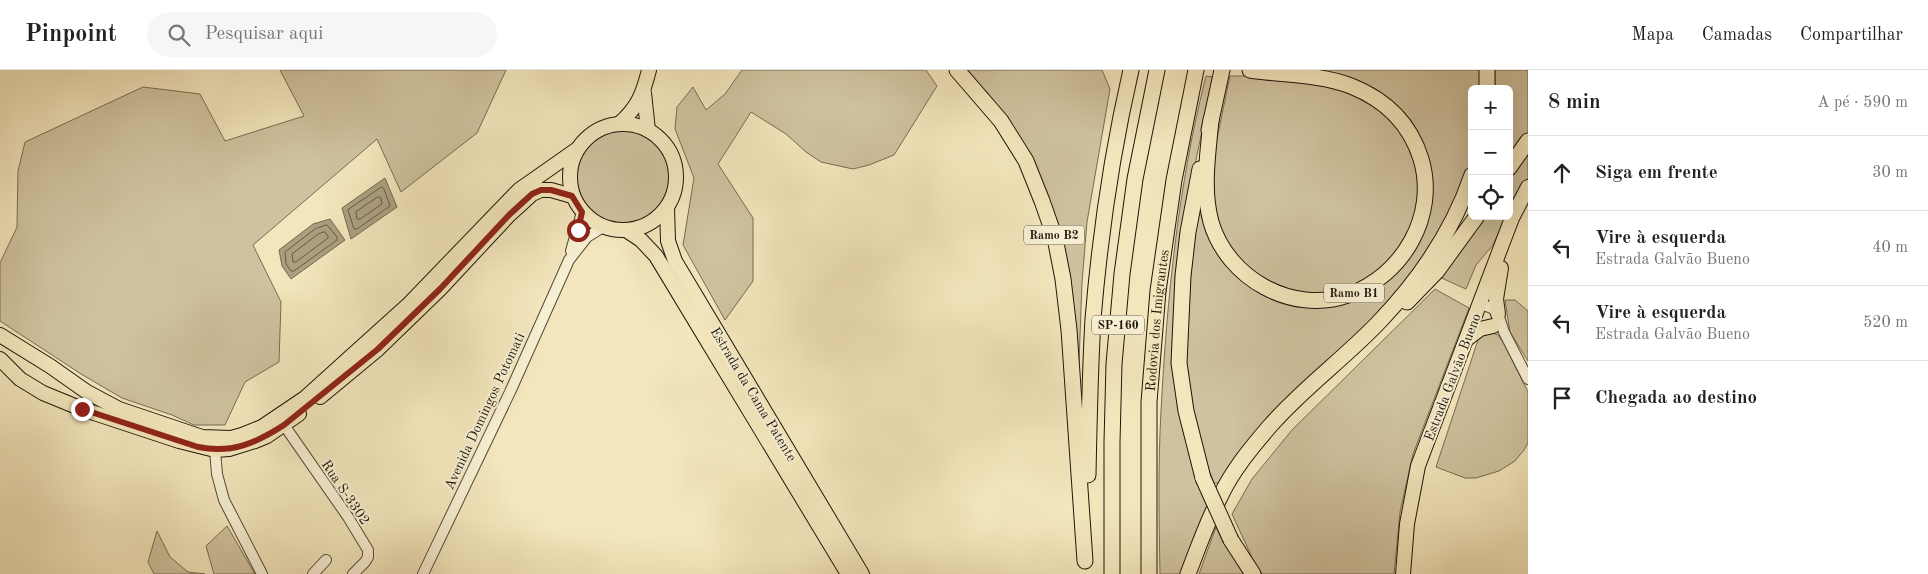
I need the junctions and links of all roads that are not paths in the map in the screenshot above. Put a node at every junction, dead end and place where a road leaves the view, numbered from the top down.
1 (649, 70) edge
2 (957, 70) edge
3 (1250, 70) edge
4 (1487, 70) edge
5 (1130, 72) edge
6 (1156, 74) edge
7 (1194, 77) edge
8 (1220, 77) edge
9 (1487, 85) edge
10 (644, 93) junction
11 (1211, 120) junction
12 (619, 124) junction
13 (648, 130) junction
14 (1528, 141) edge
15 (576, 150) junction
16 (1513, 162) edge
17 (1468, 186) edge
18 (1528, 187) edge
19 (572, 196) junction
20 (667, 207) junction
21 (582, 212) junction
22 (1474, 220) edge
23 (603, 227) junction
24 (626, 230) junction
25 (1501, 250) junction
26 (569, 260) junction
27 (1479, 307) junction
28 (1380, 321) junction
29 (1498, 324) junction
30 (0, 335) edge
31 (1466, 339) junction
32 (30, 355) junction
33 (5, 364) edge
34 (68, 378) junction
35 (1528, 379) edge
36 (55, 398) junction
37 (284, 425) junction
38 (215, 450) junction
39 (326, 560) dead end
40 (1085, 568) edge
41 (262, 574) edge
42 (313, 574) edge
43 (353, 574) edge
44 (423, 574) edge
45 (848, 574) edge
46 (862, 574) edge
47 (1112, 574) edge
48 (1149, 574) edge
49 (1188, 574) edge
50 (1253, 574) edge
51 (1403, 574) edge

1 - 10 main road
2 - 40 highway, Ramo B2
3 - 11 highway, Ramo B1
4 - 9 highway
5 - 40 highway
6 - 47 highway, SP-160
7 - 48 highway, Rodovia dos Imigrantes / SP-160
8 - 11 highway
10 - 12 main road
10 - 13 main road
11 - 50 highway, bridge
12 - 13 main road
12 - 15 main road
13 - 20 main road
14 - 16 highway
15 - 19 main road
15 - 34 main road
17 - 28 highway
18 - 25 main road
19 - 21 main road
19 - 37 main road
20 - 24 main road
20 - 46 main road, Estrada da Cama Patente
21 - 23 main road
21 - 26 street, Avenida Domingos Potomati
22 - 28 highway
23 - 24 main road
23 - 26 street, Avenida Domingos Potomati
24 - 45 main road, Estrada da Cama Patente
25 - 27 main road
25 - 29 main road
26 - 44 street, Avenida Domingos Potomati
27 - 29 street
27 - 31 main road, Estrada Galvão Bueno
28 - 49 highway
29 - 31 main road
29 - 35 street
30 - 32 main road
31 - 51 main road, Estrada Galvão Bueno
32 - 33 main road
32 - 34 main road
33 - 36 main road
34 - 36 main road
36 - 38 main road
37 - 38 main road
37 - 43 street, Rua S-3302
38 - 41 street
39 - 42 street

